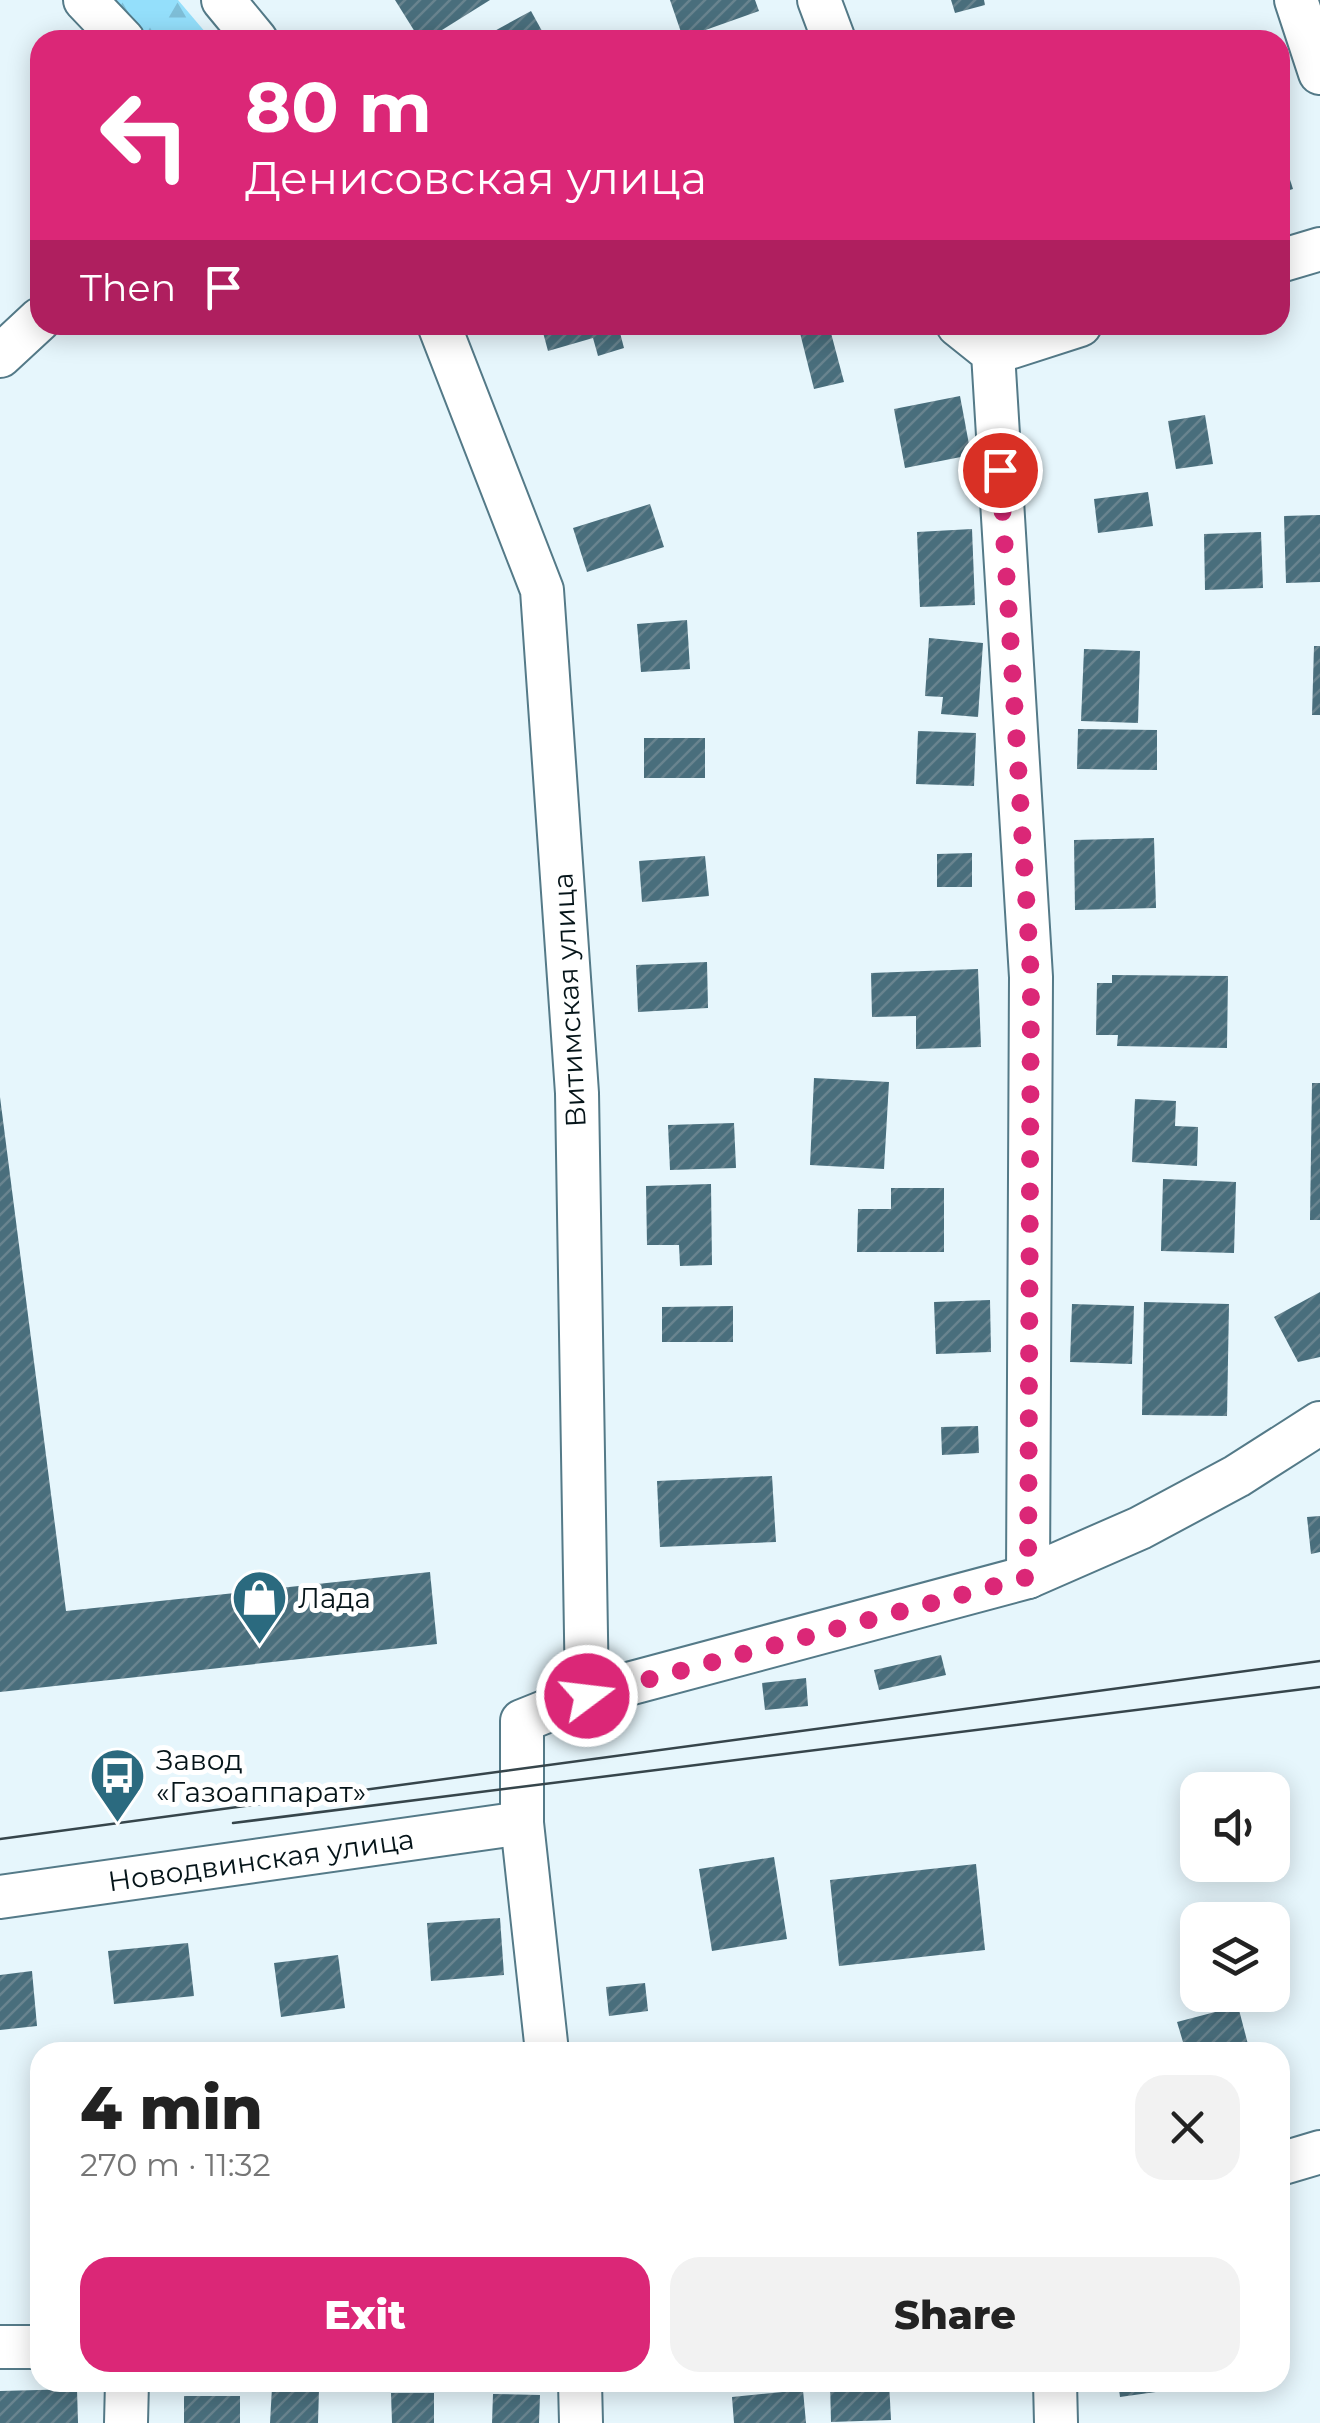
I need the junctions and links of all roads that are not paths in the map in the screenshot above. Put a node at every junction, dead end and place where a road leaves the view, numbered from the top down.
1 (85, 0) edge
2 (223, 0) edge
3 (267, 0) edge
4 (819, 0) edge
5 (1296, 0) edge
6 (114, 30) edge
7 (250, 30) edge
8 (261, 30) edge
9 (830, 30) edge
10 (1320, 72) edge
11 (1320, 249) edge
12 (1290, 259) edge
13 (30, 328) edge
14 (443, 335) edge
15 (971, 335) edge
16 (1048, 335) edge
17 (993, 352) junction
18 (0, 356) edge
19 (1320, 1423) edge
20 (1028, 1577) junction
21 (587, 1696) junction
22 (522, 1823) junction
23 (0, 1896) edge
24 (545, 2042) edge
25 (1320, 2152) edge
26 (1290, 2161) edge
27 (0, 2346) edge
28 (30, 2347) edge
29 (126, 2392) edge
30 (580, 2392) edge
31 (1055, 2392) edge
32 (126, 2423) edge
33 (581, 2423) edge
34 (1056, 2423) edge

1 - 6 street
2 - 7 street
3 - 8 street
4 - 9 street
5 - 10 street
11 - 12 street
13 - 18 street
14 - 21 street, Витимская улица
15 - 17 street
16 - 17 street
17 - 20 street
19 - 20 street
20 - 21 street
21 - 22 street
22 - 23 street, Новодвинская улица
22 - 24 street
25 - 26 street
27 - 28 street
29 - 32 street
30 - 33 street
31 - 34 street

